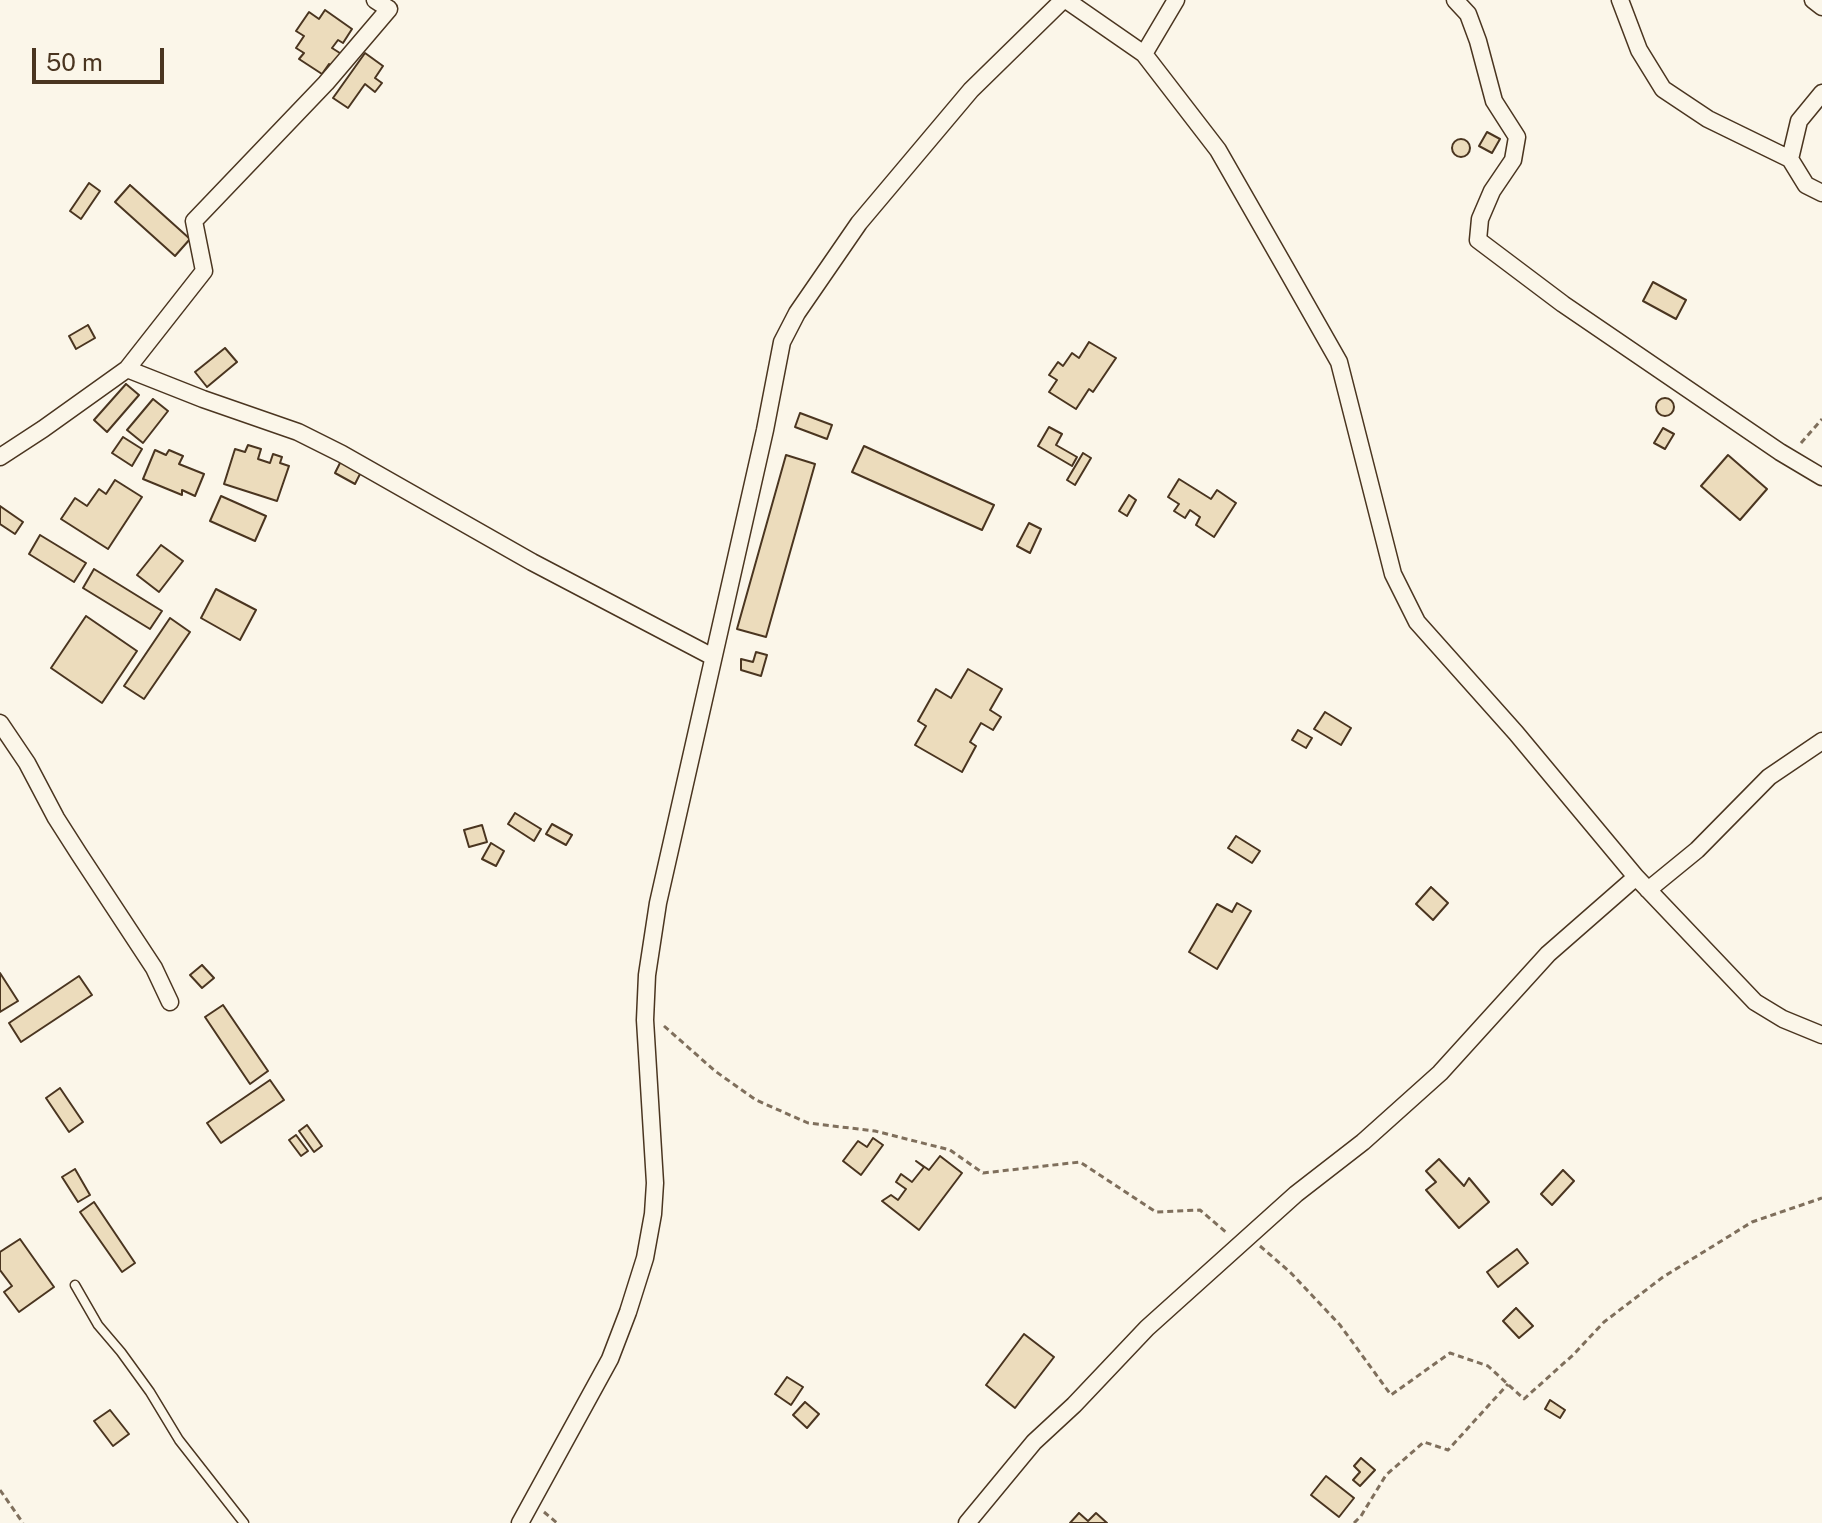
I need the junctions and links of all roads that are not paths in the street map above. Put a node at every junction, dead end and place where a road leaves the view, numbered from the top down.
1 (375, 0) edge
2 (1064, 0) edge
3 (1176, 0) edge
4 (1455, 0) edge
5 (1620, 0) edge
6 (1813, 0) edge
7 (1822, 7) edge
8 (1144, 54) junction
9 (1822, 93) edge
10 (1790, 159) junction
11 (1822, 193) edge
12 (127, 369) junction
13 (0, 457) edge
14 (1822, 477) edge
15 (713, 657) junction
16 (0, 723) edge
17 (1822, 741) edge
18 (1642, 884) junction
19 (170, 1002) dead end
20 (1822, 1035) edge
21 (75, 1285) dead end
22 (244, 1523) edge
23 (520, 1523) edge
24 (967, 1523) edge

1 - 12 street
2 - 8 street
2 - 15 street
3 - 8 street
4 - 14 street
5 - 10 street
6 - 7 street
8 - 18 street
9 - 10 street
10 - 11 street
12 - 13 street
12 - 15 street
15 - 23 street
16 - 19 street
17 - 18 street
18 - 20 street
18 - 24 street
21 - 22 lane

